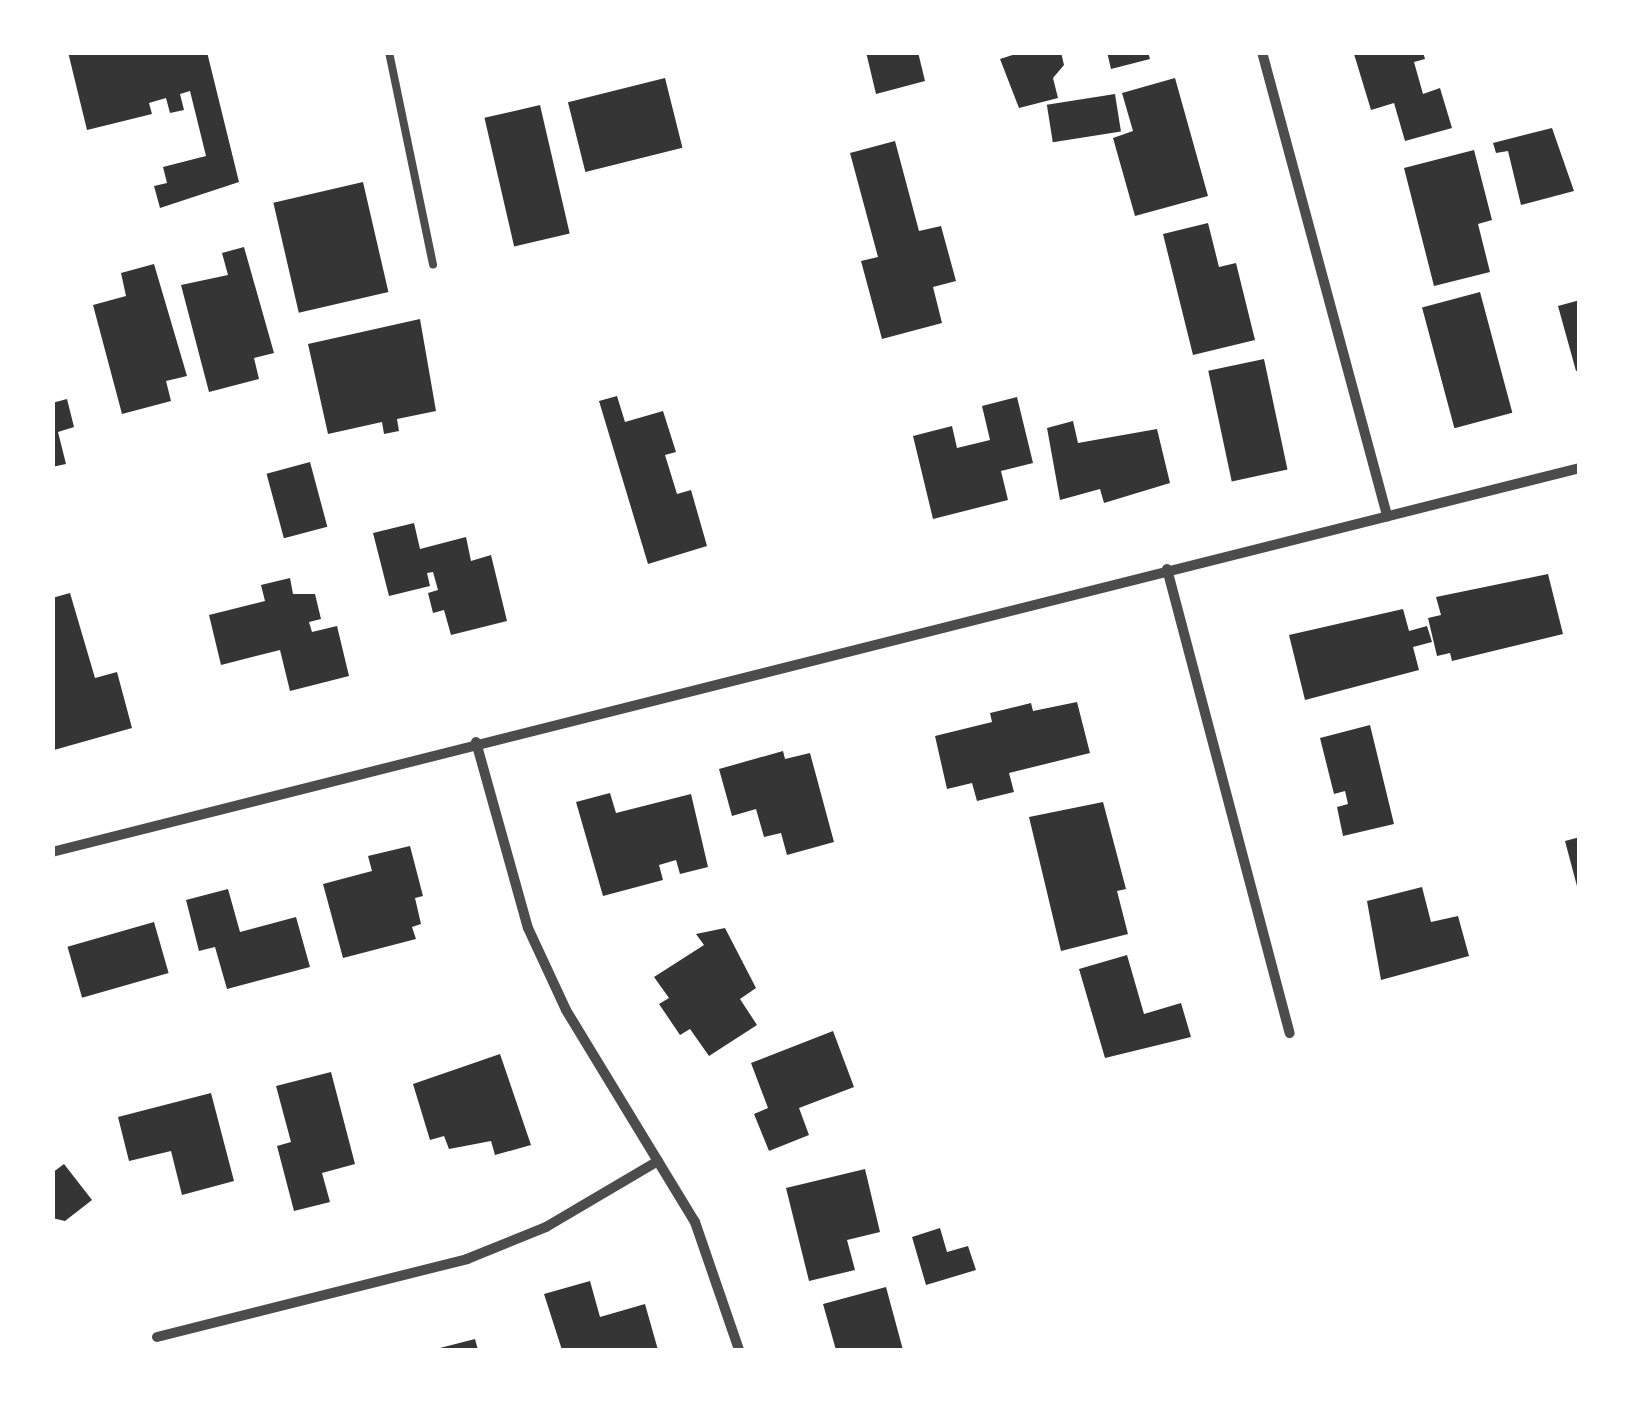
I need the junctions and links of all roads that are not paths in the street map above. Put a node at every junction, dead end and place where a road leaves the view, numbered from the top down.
1 (388, 52) edge
2 (1262, 52) edge
3 (434, 264) dead end
4 (1580, 468) edge
5 (1387, 516) junction
6 (1167, 569) junction
7 (476, 742) junction
8 (52, 852) edge
9 (1290, 1033) dead end
10 (658, 1160) junction
11 (157, 1337) dead end
12 (739, 1350) edge

1 - 3 lane
2 - 5 street
4 - 5 street
5 - 6 street
6 - 7 street
6 - 9 street
7 - 8 street
7 - 10 street
10 - 11 street
10 - 12 street

